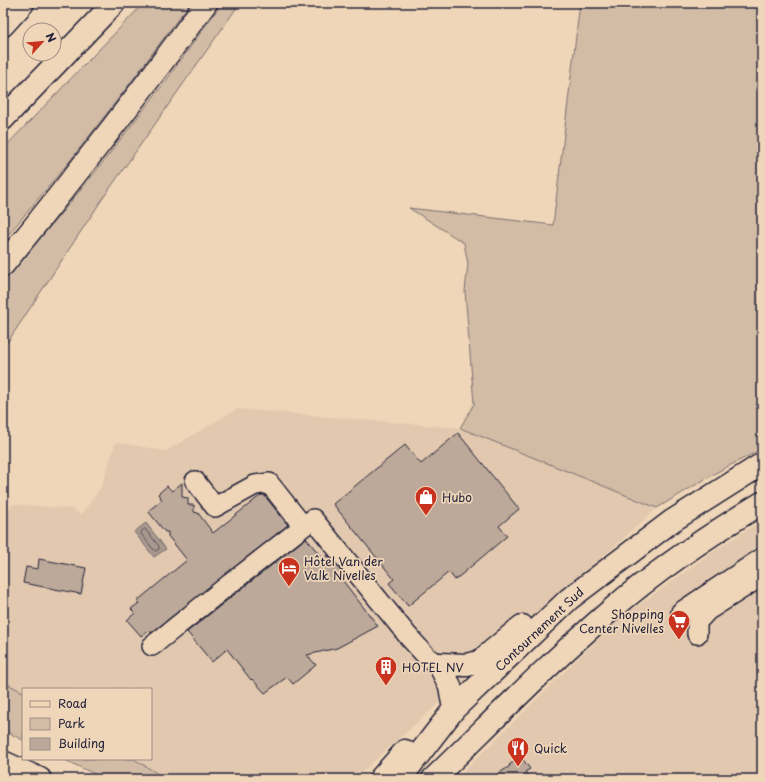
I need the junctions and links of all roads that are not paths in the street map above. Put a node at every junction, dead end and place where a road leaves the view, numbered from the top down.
1 (23, 3) edge
2 (114, 3) edge
3 (206, 3) edge
4 (3, 25) edge
5 (3, 119) edge
6 (3, 265) edge
7 (762, 464) edge
8 (195, 481) dead end
9 (762, 503) edge
10 (304, 526) junction
11 (762, 558) edge
12 (762, 576) edge
13 (569, 599) junction
14 (681, 612) dead end
15 (696, 634) dead end
16 (152, 646) dead end
17 (439, 664) junction
18 (454, 709) junction
19 (3, 762) edge
20 (40, 779) edge
21 (380, 779) edge
22 (400, 779) edge
23 (433, 779) edge

1 - 4 highway
2 - 5 highway
3 - 6 highway
7 - 13 highway, Contournement Sud
8 - 10 lane
9 - 23 highway
10 - 16 lane
10 - 17 lane
11 - 14 lane
12 - 15 lane
13 - 17 highway
13 - 18 highway, Contournement Sud
17 - 18 highway
18 - 21 highway
18 - 22 highway, Contournement Sud
19 - 20 highway

